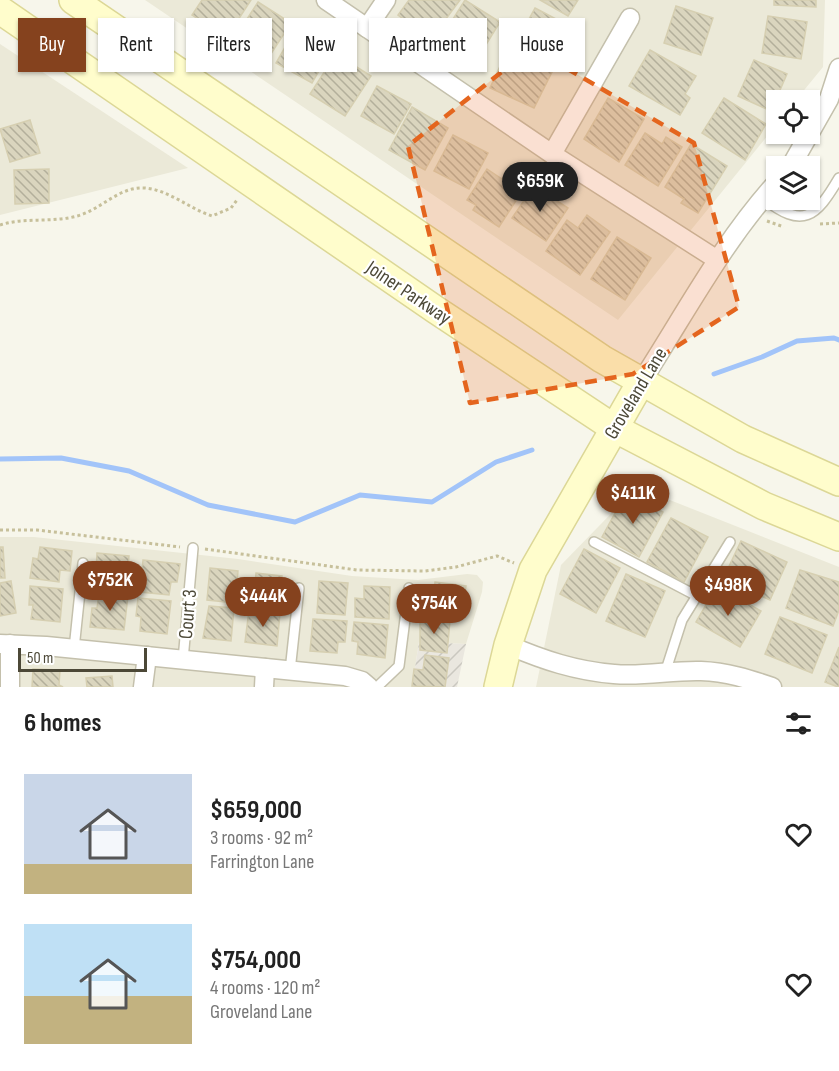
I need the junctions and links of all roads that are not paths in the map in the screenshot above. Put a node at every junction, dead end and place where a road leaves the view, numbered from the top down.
1 (73, 0) edge
2 (327, 0) edge
3 (386, 0) edge
4 (0, 10) edge
5 (630, 18) dead end
6 (367, 28) junction
7 (839, 68) edge
8 (552, 154) junction
9 (796, 156) edge
10 (839, 178) edge
11 (766, 195) edge
12 (763, 198) junction
13 (716, 259) junction
14 (641, 382) junction
15 (614, 428) junction
16 (839, 482) edge
17 (839, 537) edge
18 (594, 542) dead end
19 (730, 542) dead end
20 (193, 548) road end
21 (83, 563) dead end
22 (299, 588) dead end
23 (409, 588) dead end
24 (697, 596) junction
25 (5, 644) edge
26 (508, 645) junction
27 (74, 649) junction
28 (147, 656) junction
29 (183, 660) junction
30 (265, 668) junction
31 (291, 671) junction
32 (662, 680) edge
33 (10, 687) edge
34 (143, 687) edge
35 (264, 687) edge
36 (369, 687) edge
37 (377, 687) edge
38 (498, 687) edge
39 (772, 687) edge

1 - 14 main road
2 - 6 street
3 - 6 street
4 - 15 main road, Joiner Parkway
5 - 8 street
6 - 8 street
7 - 9 street
8 - 13 street
10 - 12 lane
11 - 12 street, Groveland Lane
12 - 13 street, Groveland Lane
13 - 14 street, Groveland Lane
14 - 15 main road, Groveland Lane
14 - 16 main road
15 - 17 main road, Joiner Parkway
15 - 26 main road, Groveland Lane
18 - 24 lane
19 - 24 lane
20 - 29 lane, Court 3
21 - 27 lane
22 - 31 lane
23 - 37 lane
24 - 32 lane
25 - 27 street
25 - 33 street
26 - 32 street
26 - 38 main road, Groveland Lane
27 - 28 street
28 - 29 street
28 - 34 street
29 - 30 street
30 - 31 street
30 - 35 street
31 - 36 street
32 - 39 street

